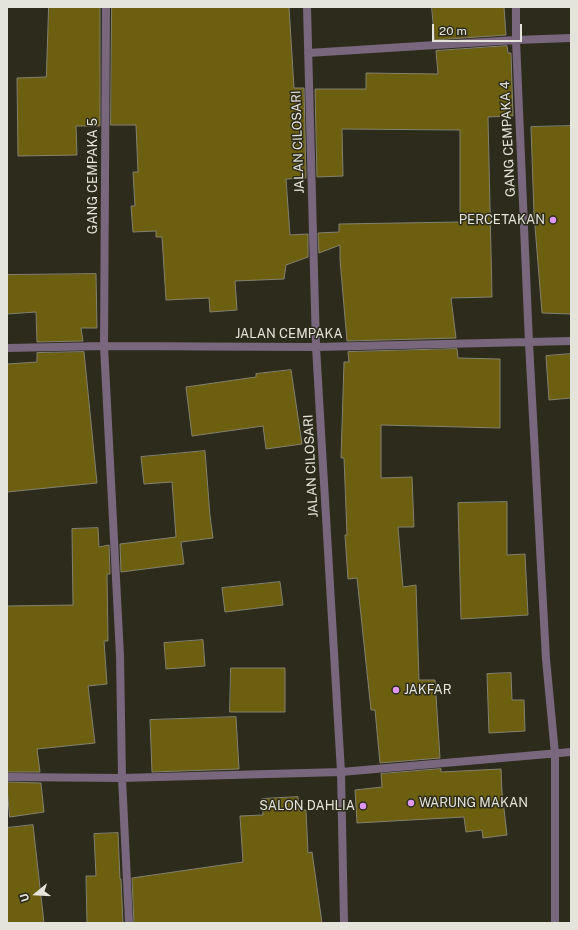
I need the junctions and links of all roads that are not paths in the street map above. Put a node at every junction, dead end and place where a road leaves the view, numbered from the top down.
1 (106, 7) edge
2 (307, 7) edge
3 (516, 7) edge
4 (571, 38) edge
5 (516, 40) junction
6 (308, 54) junction
7 (571, 341) edge
8 (529, 343) junction
9 (104, 346) junction
10 (316, 347) junction
11 (7, 348) edge
12 (571, 752) edge
13 (555, 754) junction
14 (341, 772) junction
15 (7, 777) edge
16 (122, 778) junction
17 (129, 923) edge
18 (344, 923) edge
19 (555, 923) edge

1 - 9 street, GANG CEMPAKA 5
2 - 6 street, JALAN CILOSARI
3 - 5 street, GANG CEMPAKA 4
4 - 5 street
5 - 6 street
5 - 8 street, GANG CEMPAKA 4
6 - 10 street, JALAN CILOSARI
7 - 8 street, JALAN CEMPAKA
8 - 10 street, JALAN CEMPAKA
8 - 13 street, GANG CEMPAKA 4
9 - 10 street, JALAN CEMPAKA
9 - 11 street, JALAN CEMPAKA
9 - 16 street, GANG CEMPAKA 5
10 - 14 street, JALAN CILOSARI
12 - 13 street
13 - 14 street
13 - 19 street, GANG CEMPAKA 4
14 - 16 street
14 - 18 street, JALAN CILOSARI
15 - 16 street
16 - 17 street, GANG CEMPAKA 5

